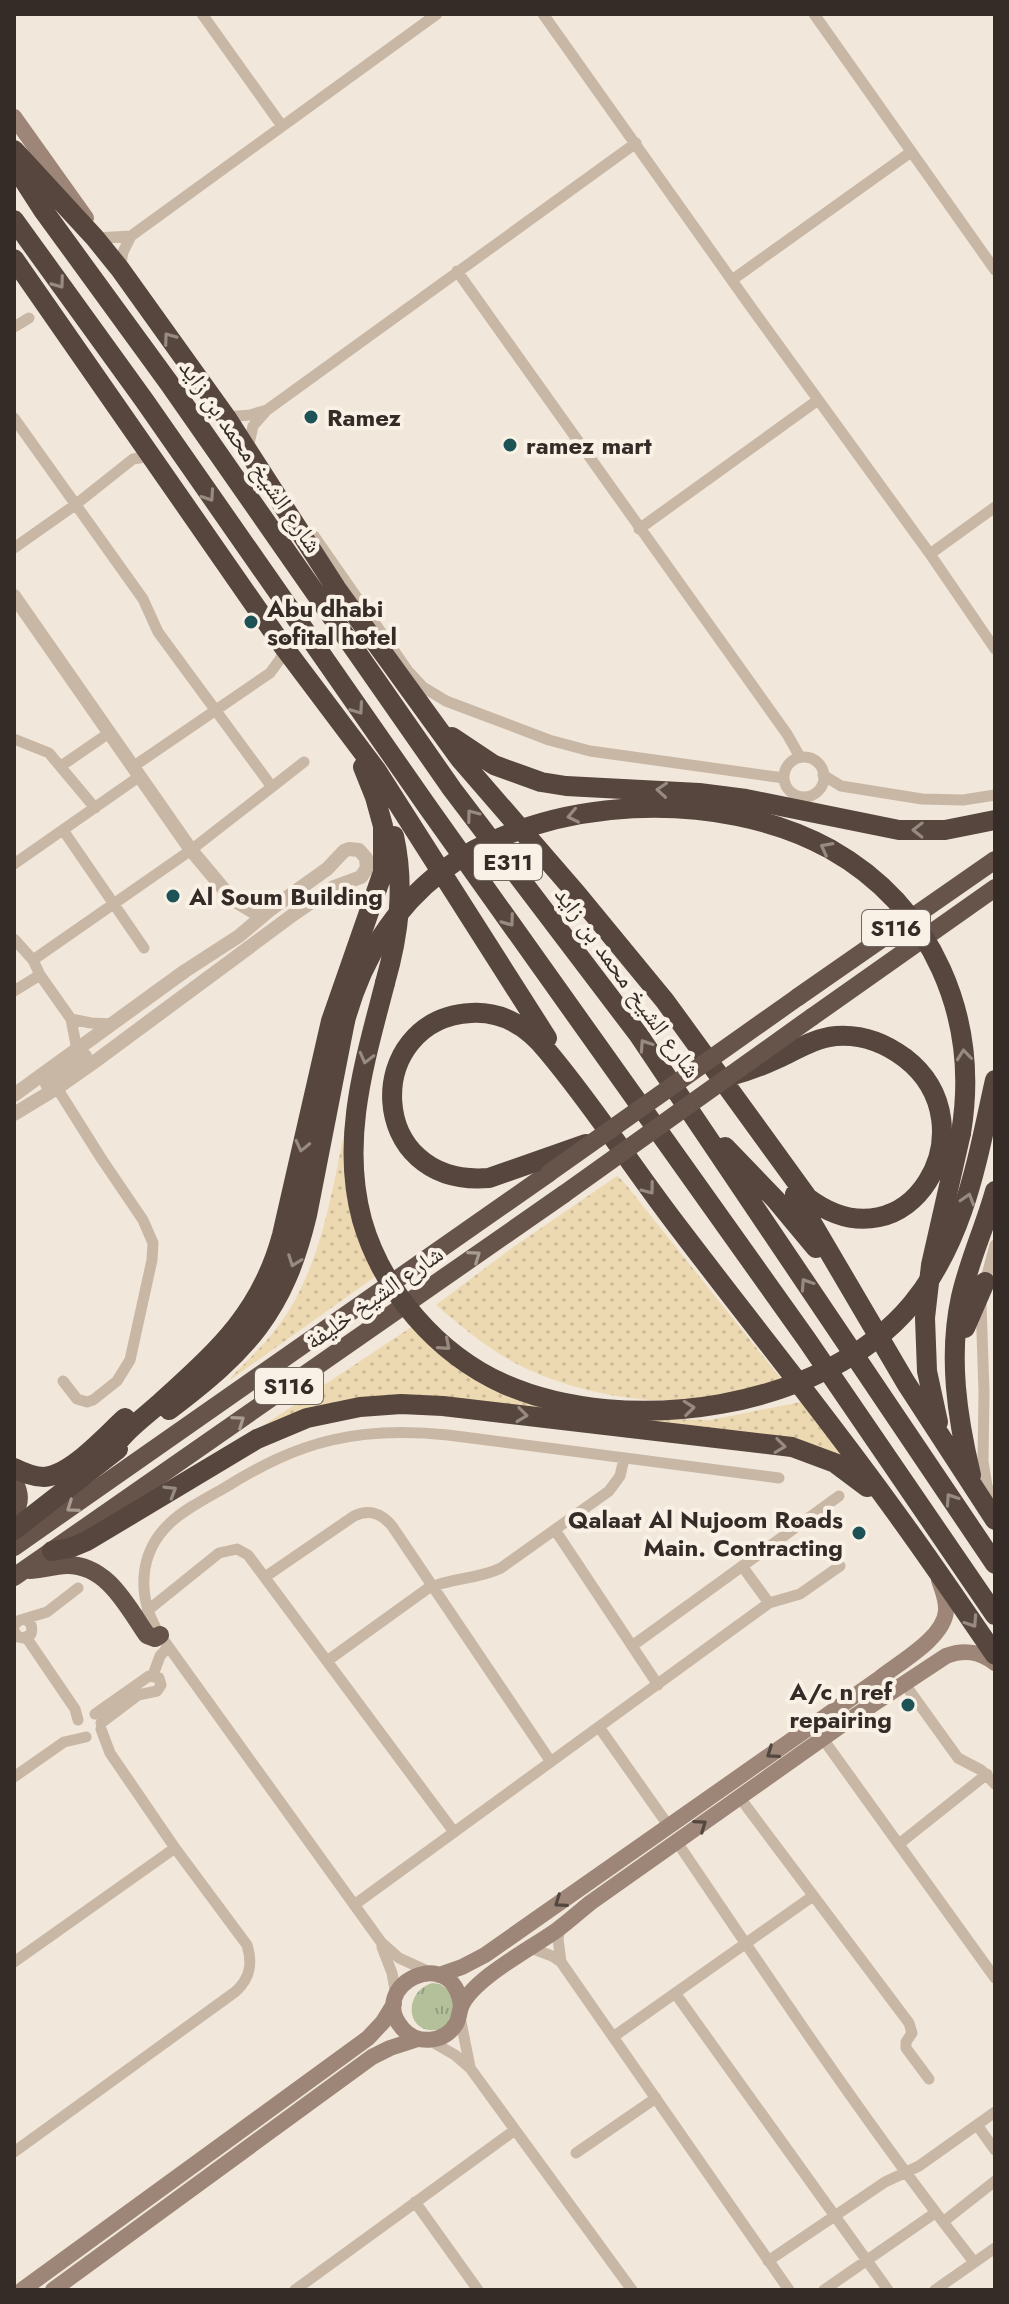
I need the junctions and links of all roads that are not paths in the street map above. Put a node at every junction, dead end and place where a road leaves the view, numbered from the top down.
1 (202, 14) edge
2 (437, 14) edge
3 (543, 14) edge
4 (814, 14) edge
5 (14, 117) edge
6 (282, 126) junction
7 (636, 143) junction
8 (14, 150) edge
9 (911, 152) junction
10 (14, 165) edge
11 (14, 220) edge
12 (131, 236) junction
13 (95, 238) junction
14 (14, 259) edge
15 (120, 269) junction
16 (995, 270) edge
17 (457, 271) junction
18 (732, 280) junction
19 (29, 318) dead end
20 (14, 327) edge
21 (818, 400) junction
22 (267, 410) junction
23 (226, 417) junction
24 (14, 418) edge
25 (248, 451) junction
26 (151, 456) junction
27 (263, 474) junction
28 (75, 505) junction
29 (995, 507) edge
30 (639, 529) junction
31 (14, 548) edge
32 (930, 554) junction
33 (14, 596) edge
34 (283, 646) junction
35 (995, 649) edge
36 (215, 711) junction
37 (433, 721) junction
38 (348, 732) junction
39 (109, 733) junction
40 (14, 739) edge
41 (800, 757) junction
42 (304, 762) dead end
43 (61, 766) junction
44 (137, 771) junction
45 (823, 775) junction
46 (784, 778) junction
47 (272, 787) junction
48 (995, 795) edge
49 (95, 808) junction
50 (995, 820) edge
51 (63, 830) junction
52 (191, 850) junction
53 (995, 860) edge
54 (14, 864) edge
55 (995, 888) edge
56 (232, 899) junction
57 (113, 902) junction
58 (271, 909) junction
59 (239, 936) junction
60 (14, 939) edge
61 (144, 948) dead end
62 (33, 960) junction
63 (40, 975) junction
64 (14, 991) edge
65 (71, 1019) junction
66 (114, 1024) junction
67 (77, 1050) junction
68 (729, 1076) junction
69 (571, 1080) junction
70 (995, 1080) edge
71 (57, 1088) junction
72 (14, 1095) edge
73 (16, 1113) edge
74 (749, 1119) junction
75 (696, 1120) junction
76 (593, 1141) joint
77 (545, 1167) junction
78 (292, 1191) junction
79 (995, 1191) edge
80 (995, 1245) edge
81 (985, 1282) junction
82 (862, 1309) junction
83 (989, 1358) edge
84 (955, 1363) junction
85 (995, 1376) edge
86 (63, 1381) dead end
87 (984, 1392) junction
88 (947, 1448) junction
89 (109, 1456) junction
90 (624, 1459) junction
91 (14, 1468) edge
92 (779, 1478) dead end
93 (14, 1481) edge
94 (974, 1490) junction
95 (839, 1496) dead end
96 (995, 1500) edge
97 (890, 1505) junction
98 (14, 1513) edge
99 (995, 1520) edge
100 (14, 1530) edge
101 (555, 1530) junction
102 (14, 1547) edge
103 (52, 1551) junction
104 (995, 1564) edge
105 (742, 1566) junction
106 (840, 1566) dead end
107 (934, 1567) junction
108 (18, 1574) edge
109 (265, 1577) junction
110 (432, 1586) junction
111 (78, 1588) dead end
112 (769, 1603) junction
113 (147, 1611) junction
114 (995, 1615) edge
115 (20, 1631) edge
116 (164, 1641) junction
117 (632, 1646) junction
118 (995, 1655) edge
119 (327, 1661) junction
120 (995, 1663) edge
121 (880, 1678) junction
122 (904, 1683) junction
123 (658, 1685) junction
124 (78, 1721) junction
125 (99, 1722) junction
126 (846, 1722) junction
127 (599, 1727) junction
128 (87, 1737) junction
129 (823, 1739) junction
130 (64, 1742) junction
131 (110, 1753) junction
132 (551, 1762) junction
133 (14, 1777) edge
134 (991, 1779) edge
135 (740, 1798) junction
136 (668, 1825) junction
137 (454, 1832) junction
138 (677, 1842) junction
139 (899, 1844) junction
140 (175, 1848) junction
141 (813, 1896) junction
142 (354, 1905) junction
143 (560, 1928) junction
144 (381, 1942) junction
145 (745, 1944) junction
146 (531, 1948) junction
147 (14, 1962) edge
148 (561, 1962) junction
149 (435, 1974) junction
150 (995, 1976) edge
151 (675, 1993) junction
152 (395, 2000) junction
153 (461, 2010) junction
154 (613, 2037) junction
155 (424, 2040) junction
156 (470, 2068) junction
157 (929, 2079) dead end
158 (656, 2098) junction
159 (995, 2112) edge
160 (977, 2125) junction
161 (515, 2130) junction
162 (995, 2150) edge
163 (14, 2152) edge
164 (576, 2153) dead end
165 (906, 2173) junction
166 (995, 2181) edge
167 (150, 2197) junction
168 (415, 2202) junction
169 (834, 2216) junction
170 (939, 2218) junction
171 (118, 2243) junction
172 (995, 2248) edge
173 (867, 2260) junction
174 (768, 2261) junction
175 (974, 2262) junction
176 (22, 2290) edge
177 (53, 2290) edge
178 (295, 2290) edge
179 (478, 2290) edge
180 (632, 2290) edge
181 (789, 2290) edge
182 (824, 2290) edge
183 (888, 2290) edge
184 (935, 2290) edge

1 - 6 street
2 - 6 street
3 - 7 street
4 - 9 street
5 - 13 main road
6 - 12 street
7 - 17 street
7 - 18 street
8 - 13 highway
9 - 16 street
9 - 18 street
75 -> 10 highway, شارع الشيخ محمد بن زايد / E311
11 -> 114 highway, E311
12 - 13 street
12 - 15 street
13 - 15 highway
14 - 26 highway
23 -> 15 highway
17 - 22 street
17 - 30 street
18 - 21 street
19 - 20 street
21 - 30 street
21 - 32 street
22 - 23 street
22 - 25 street
23 - 25 highway
24 - 28 street
25 - 27 highway
26 - 28 street
26 - 34 highway
27 - 37 highway
27 - 46 street
28 - 31 street
28 - 36 street
29 - 32 street
30 - 41 street
32 - 35 street
33 - 39 street
34 - 36 street
34 - 38 highway
36 - 44 street
36 - 47 street
50 -> 37 highway
37 - 74 highway
38 - 69 highway
38 -> 70 highway, bridge
38 -> 78 highway
39 - 43 street
39 - 44 street
40 - 43 street
41 - 45 street
41 - 46 street
42 - 47 street
43 - 49 street
44 - 49 street
44 - 52 street
45 - 46 street
45 - 48 street
47 - 52 street
49 - 51 street
51 - 54 street
51 - 57 street
52 - 56 street
52 - 57 street
53 - 76 highway, S116, bridge
55 - 68 highway, S116, bridge
56 - 58 street
56 - 59 street
57 - 61 street
57 - 62 street
58 - 59 street
58 - 71 street
59 - 66 street
60 - 62 street
62 - 63 street
63 - 64 street
63 - 65 street
65 - 66 street
65 - 67 street
66 - 67 street
66 - 73 street
67 - 72 street
68 - 74 highway
103 -> 68 highway, شارع الشيخ خليفة / S116, bridge
69 - 77 highway
69 -> 97 highway
71 - 73 street
71 - 86 street
74 - 82 highway
75 - 82 highway
104 -> 75 highway, شارع الشيخ محمد بن زايد / E311
76 - 77 highway, bridge
77 -> 102 highway, شارع الشيخ خليفة / S116
78 - 89 highway
78 - 91 highway
79 - 84 highway
80 - 81 street
81 - 83 street
81 - 84 highway
82 - 88 highway
83 - 87 street
84 - 94 highway
85 - 87 street
87 - 96 street
88 -> 89 highway, bridge
88 - 94 highway
89 - 100 highway
90 - 92 street
90 - 101 street
90 - 113 street
93 - 98 highway
94 - 99 highway
95 - 105 street
103 -> 97 highway
97 - 107 highway
101 - 110 street
101 - 117 street
103 - 108 highway, شارع الشيخ خليفة / S116
105 - 112 street
105 - 117 street
106 - 112 street
107 -> 118 highway
107 - 121 main road
108 - 116 highway
109 - 110 street
109 - 113 street
109 - 119 street
110 - 119 street
110 - 132 street
111 - 115 street
112 - 123 street
113 - 116 street
115 - 124 street
116 - 125 street
116 - 142 street
117 - 123 street
119 - 137 street
120 - 122 main road
121 - 126 main road
121 -> 136 main road
122 - 126 main road
122 - 134 street
123 - 127 street
124 - 125 street
124 - 128 street
124 - 130 street
125 - 128 street
125 - 131 street
126 - 129 main road
127 - 132 street
127 - 136 street
128 - 130 street
128 - 131 street
129 - 135 main road
129 - 139 street
130 - 133 street
131 - 140 street
132 - 137 street
134 - 139 street
138 -> 135 main road
135 - 141 street
136 -> 149 main road
137 - 142 street
138 - 143 main road
138 - 145 street
139 - 150 street
140 - 147 street
140 - 163 street
141 - 145 street
141 - 157 street
142 - 144 street
143 - 146 main road
143 - 148 street
144 - 149 street
144 - 152 street
145 - 151 street
145 - 165 street
146 - 148 street
146 - 153 main road
148 - 154 street
149 - 152 main road
149 - 153 main road
151 - 154 street
151 - 169 street
152 - 155 main road
152 - 167 main road
153 - 155 main road
153 - 156 street
154 - 158 street
155 - 156 street
155 - 171 main road
156 - 161 street
158 - 164 street
158 - 174 street
159 - 160 street
160 - 162 street
160 - 165 street
161 - 168 street
161 - 180 street
165 - 169 street
165 - 170 street
166 - 170 street
167 - 171 main road
167 - 176 main road
168 - 178 street
168 - 179 street
169 - 173 street
169 - 174 street
170 - 173 street
170 - 175 street
171 - 177 main road
172 - 175 street
173 - 182 street
173 - 183 street
174 - 181 street
175 - 184 street

